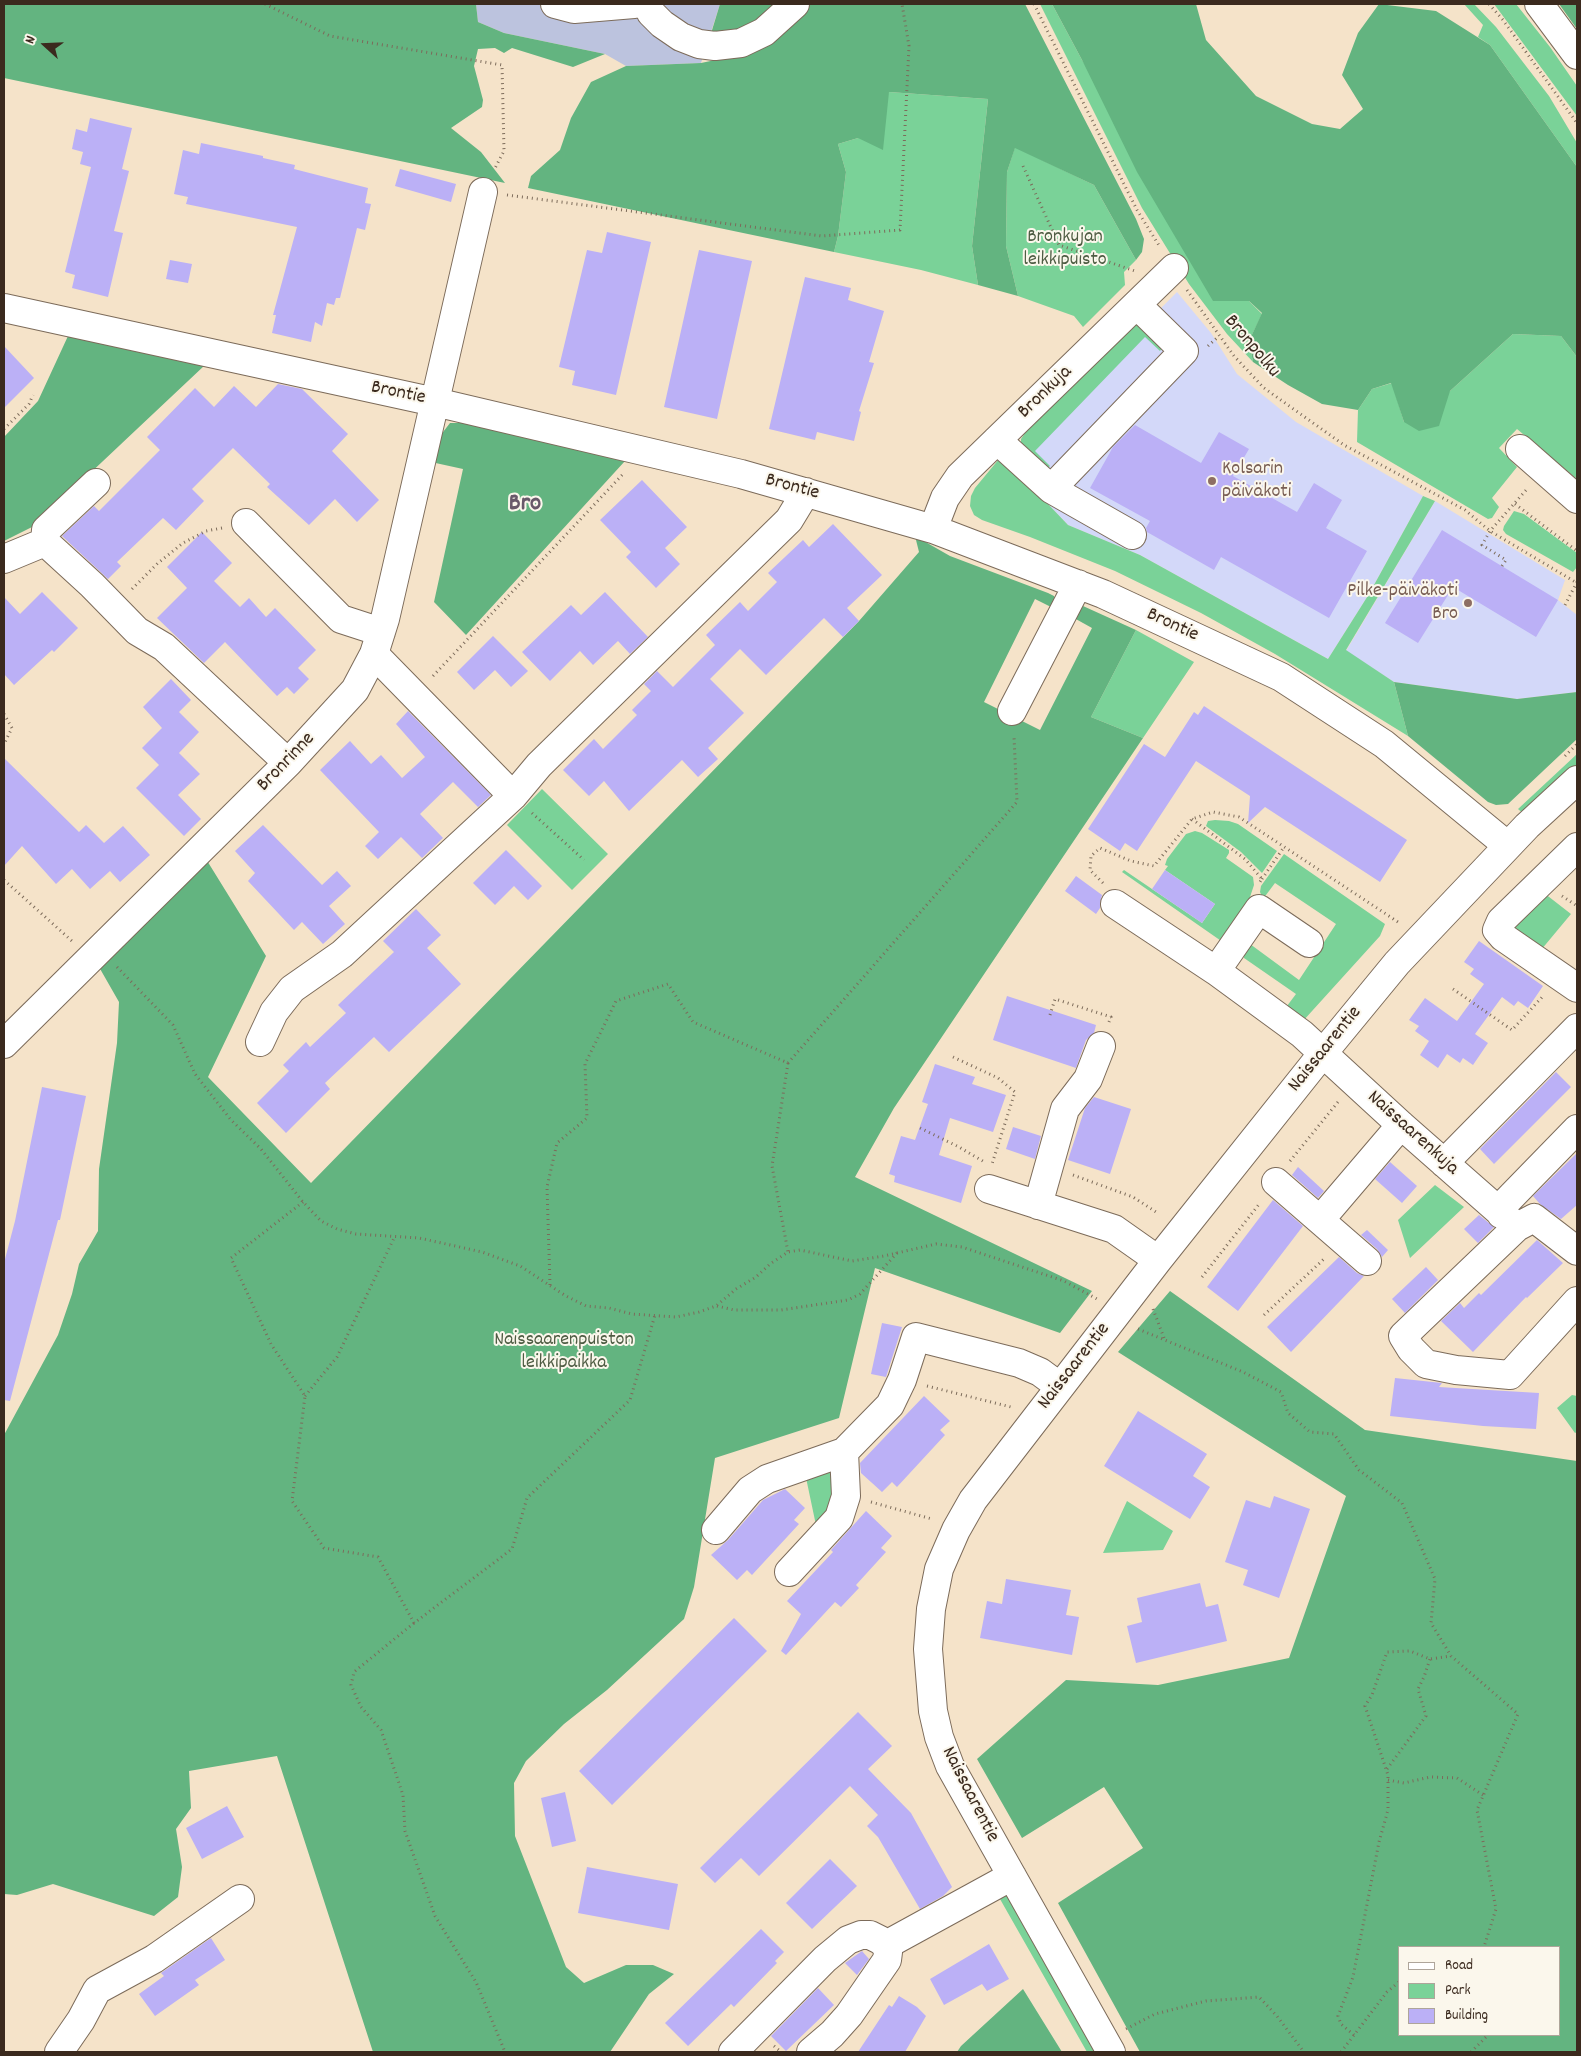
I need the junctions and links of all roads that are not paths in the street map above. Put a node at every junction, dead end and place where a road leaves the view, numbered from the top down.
1 (555, 4) edge
2 (634, 4) edge
3 (648, 4) edge
4 (795, 4) edge
5 (1539, 4) edge
6 (1577, 55) edge
7 (483, 192) road end
8 (1174, 268) road end
9 (1146, 296) junction
10 (4, 308) edge
11 (435, 402) junction
12 (997, 440) junction
13 (1520, 449) dead end
14 (96, 483) dead end
15 (1051, 489) junction
16 (806, 492) junction
17 (1577, 499) edge
18 (246, 523) road end
19 (933, 529) junction
20 (1132, 535) dead end
21 (45, 542) junction
22 (4, 559) edge
23 (1078, 584) junction
24 (377, 643) junction
25 (1012, 711) road end
26 (288, 763) junction
27 (1577, 780) edge
28 (513, 796) junction
29 (1508, 846) junction
30 (1577, 847) edge
31 (1123, 910) road end
32 (1309, 943) dead end
33 (1216, 972) junction
34 (1569, 982) edge
35 (1577, 1028) edge
36 (260, 1042) dead end
37 (4, 1044) edge
38 (1101, 1046) road end
39 (1323, 1053) junction
40 (1401, 1125) junction
41 (1577, 1130) edge
42 (1444, 1163) junction
43 (1276, 1182) dead end
44 (989, 1189) dead end
45 (1038, 1205) junction
46 (1320, 1220) junction
47 (1509, 1220) junction
48 (1577, 1251) edge
49 (1147, 1252) junction
50 (1367, 1261) dead end
51 (1577, 1301) edge
52 (1049, 1379) junction
53 (844, 1452) junction
54 (716, 1530) dead end
55 (789, 1572) dead end
56 (1012, 1876) junction
57 (240, 1899) dead end
58 (886, 1945) junction
59 (1116, 2042) edge
60 (59, 2052) edge
61 (733, 2052) edge
62 (811, 2052) edge

1 - 2 street
3 - 4 street
5 - 6 street
7 - 11 street, Bronrinne
8 - 9 street, Bronkuja
9 - 12 street, Bronkuja
9 - 15 street
10 - 11 street, Brontie
11 - 16 street, Brontie
11 - 24 street, Bronrinne
12 - 15 street
12 - 19 street, Bronkuja
13 - 17 street
14 - 21 street
15 - 20 street
16 - 19 street, Brontie
16 - 28 street
18 - 24 street
19 - 23 street, Brontie
21 - 22 street
21 - 26 street
23 - 25 street
23 - 29 street, Brontie
24 - 26 street, Bronrinne
24 - 28 street
26 - 37 street, Bronrinne
27 - 29 street, Naissaarentie
28 - 36 street
29 - 39 street, Naissaarentie
30 - 34 street
31 - 33 street, Naissaarenkuja
32 - 33 street
33 - 39 street, Naissaarenkuja
35 - 42 street
38 - 45 street
39 - 40 street, Naissaarenkuja
39 - 49 street, Naissaarentie
40 - 42 street, Naissaarenkuja
40 - 46 street
41 - 47 street
42 - 47 street, Naissaarenkuja
43 - 46 street
44 - 45 street
45 - 49 street
46 - 50 street
47 - 48 street
47 - 51 street
49 - 52 street, Naissaarentie
52 - 53 street
52 - 56 street, Naissaarentie
53 - 54 street
53 - 55 street
56 - 58 street
56 - 59 street, Naissaarentie
57 - 60 street
58 - 61 street
58 - 62 street

